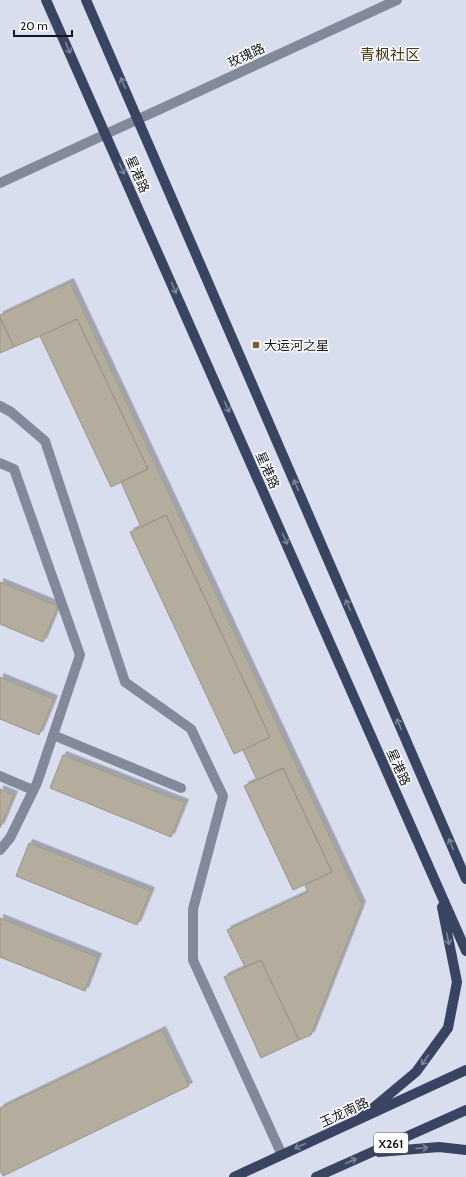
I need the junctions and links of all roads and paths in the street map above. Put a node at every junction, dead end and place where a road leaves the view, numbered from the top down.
1 (46, 0) edge
2 (86, 0) edge
3 (396, 0) edge
4 (138, 119) junction
5 (106, 134) junction
6 (0, 183) edge
7 (0, 406) edge
8 (0, 463) edge
9 (53, 735) junction
10 (0, 776) edge
11 (180, 788) dead end
12 (34, 790) junction
13 (0, 850) edge
14 (465, 877) edge
15 (438, 887) junction
16 (466, 951) edge
17 (466, 1070) edge
18 (466, 1110) edge
19 (361, 1118) junction
20 (466, 1150) edge
21 (369, 1153) junction
22 (282, 1155) junction
23 (234, 1177) edge
24 (316, 1177) edge

1 -> 5 main road, 星港路
4 -> 2 main road, 星港路
3 - 4 street, 玫瑰路
4 - 5 street, 玫瑰路
14 -> 4 main road, 星港路
5 - 6 street, 玫瑰路
5 -> 15 main road, 星港路
7 - 22 street
8 - 9 street
9 - 11 street
9 - 12 street
10 - 12 street
12 - 13 street
15 - 16 main road, 星港路
15 -> 19 main road
17 - 19 main road, 玉龙南路 / X261
18 - 21 main road, X261
19 -> 22 main road, 玉龙南路 / X261
21 -> 20 main road
24 -> 21 main road, X261
22 - 23 main road, 玉龙南路 / X261

